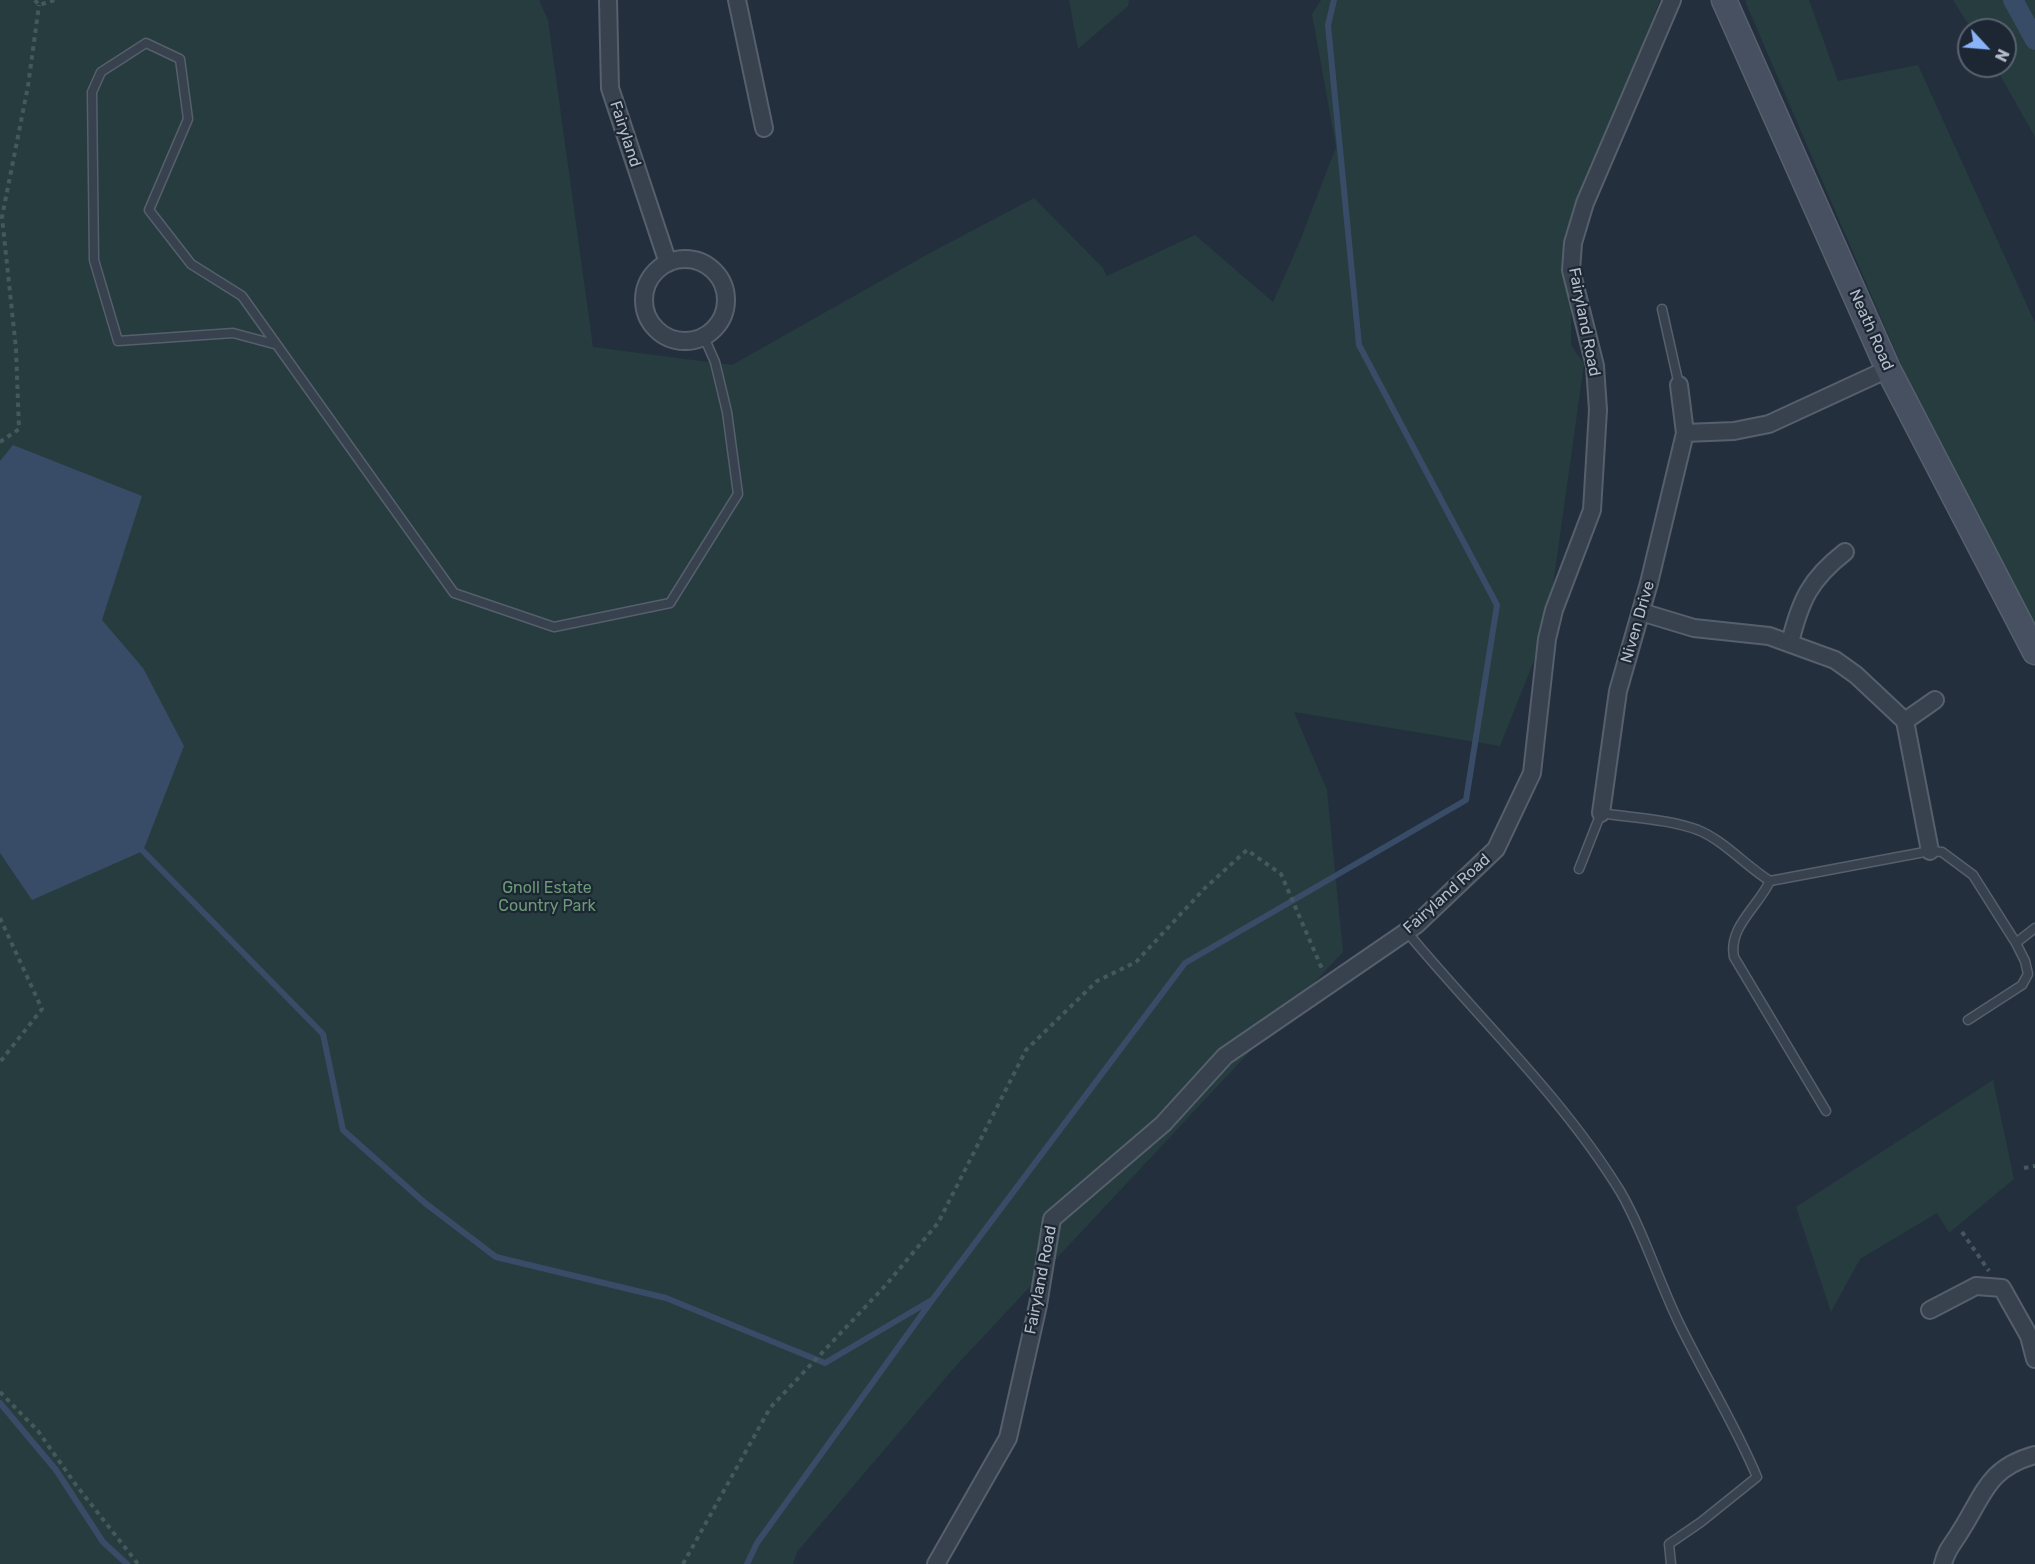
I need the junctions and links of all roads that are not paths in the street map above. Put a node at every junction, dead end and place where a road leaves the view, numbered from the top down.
1 (608, 0) edge
2 (737, 0) edge
3 (1672, 0) edge
4 (1724, 0) edge
5 (764, 128) dead end
6 (668, 263) junction
7 (1662, 309) dead end
8 (704, 337) junction
9 (274, 344) junction
10 (1888, 369) junction
11 (1679, 385) joint
12 (1685, 433) junction
13 (1845, 552) dead end
14 (1641, 612) junction
15 (1790, 643) junction
16 (2035, 652) edge
17 (1935, 700) dead end
18 (1905, 721) junction
19 (1601, 813) junction
20 (1930, 851) junction
21 (1579, 869) dead end
22 (1770, 881) junction
23 (2035, 928) edge
24 (1407, 932) junction
25 (2016, 943) junction
26 (1968, 1020) dead end
27 (1826, 1110) dead end
28 (1930, 1310) dead end
29 (2035, 1359) edge
30 (2035, 1455) edge
31 (936, 1564) edge
32 (1671, 1564) edge
33 (1943, 1564) edge

1 - 6 street, Fairyland
2 - 5 street
3 - 24 street, Fairyland Road
4 - 10 main road, Neath Road
6 - 8 street
6 - 8 street
7 - 11 lane
8 - 9 lane
9 - 9 lane
10 - 12 street
10 - 16 main road, Neath Road
11 - 12 street
12 - 14 street, Niven Drive
13 - 15 street
14 - 15 street
14 - 19 street, Niven Drive
15 - 18 street
17 - 18 street
18 - 20 street
19 - 21 lane
19 - 22 lane
20 - 22 lane
20 - 25 lane
22 - 27 lane
23 - 25 lane
24 - 31 street, Fairyland Road
24 - 32 lane
25 - 26 lane
28 - 29 street
30 - 33 street

